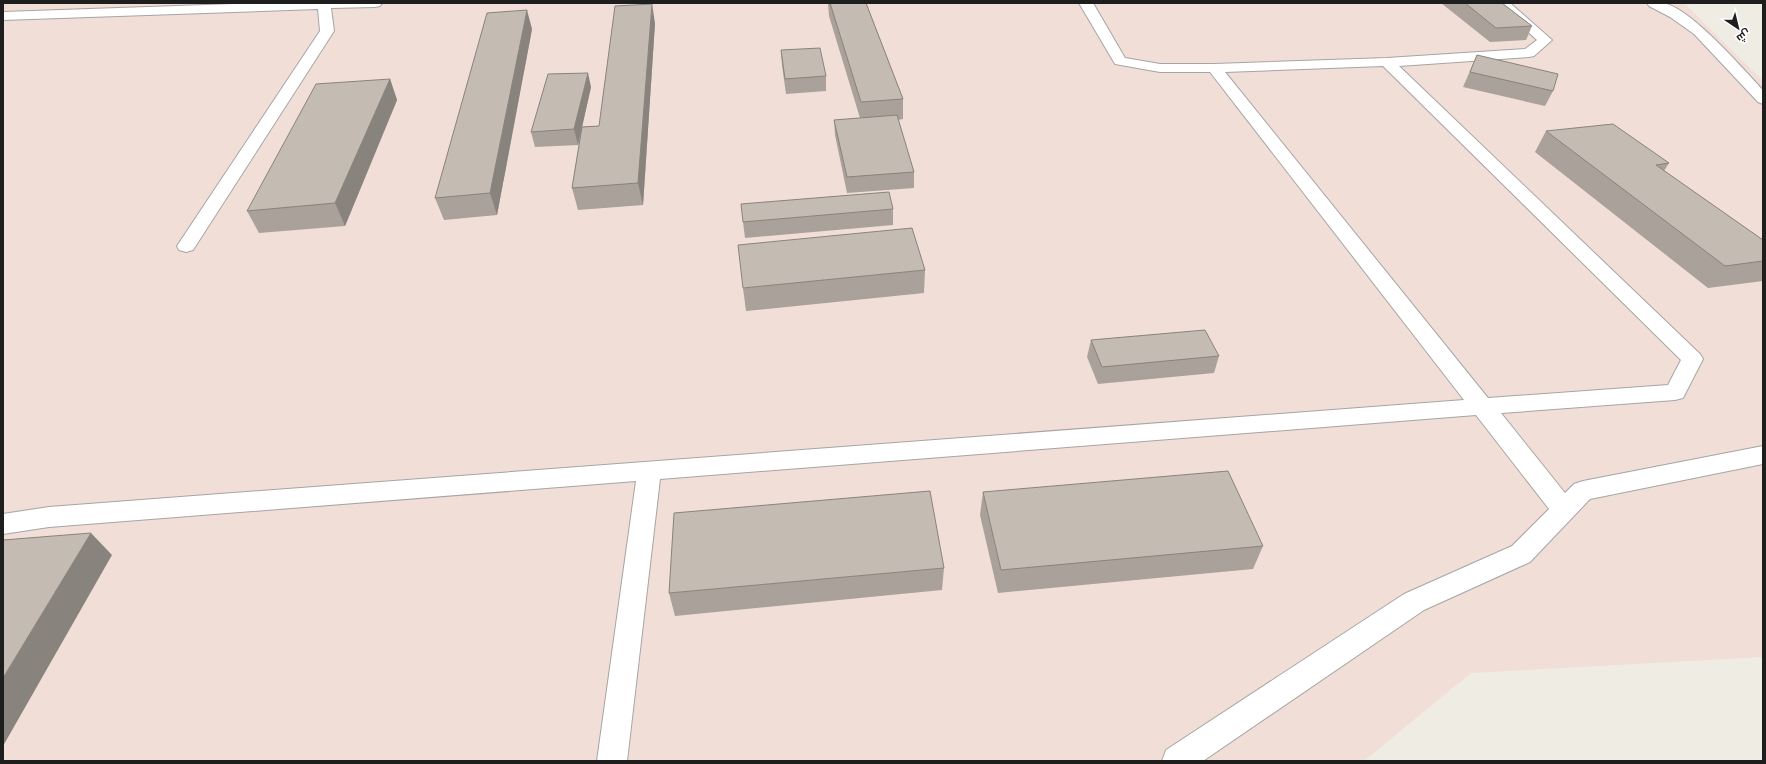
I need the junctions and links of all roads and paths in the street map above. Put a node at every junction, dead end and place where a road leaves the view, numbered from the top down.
1 (375, 3) edge
2 (1086, 3) edge
3 (1502, 3) edge
4 (1654, 3) edge
5 (324, 4) edge
6 (3, 16) edge
7 (1387, 62) junction
8 (1214, 68) junction
9 (1763, 98) edge
10 (186, 246) dead end
11 (1482, 407) junction
12 (1763, 455) edge
13 (648, 471) junction
14 (1564, 510) junction
15 (3, 524) edge
16 (612, 761) edge
17 (1177, 761) edge

1 - 5 lane
2 - 8 lane
3 - 7 lane
4 - 9 lane
5 - 6 lane
5 - 10 lane
7 - 8 lane
7 - 11 lane
8 - 11 lane
11 - 13 lane
11 - 14 lane
12 - 14 lane
13 - 15 lane
13 - 16 lane
14 - 17 lane

